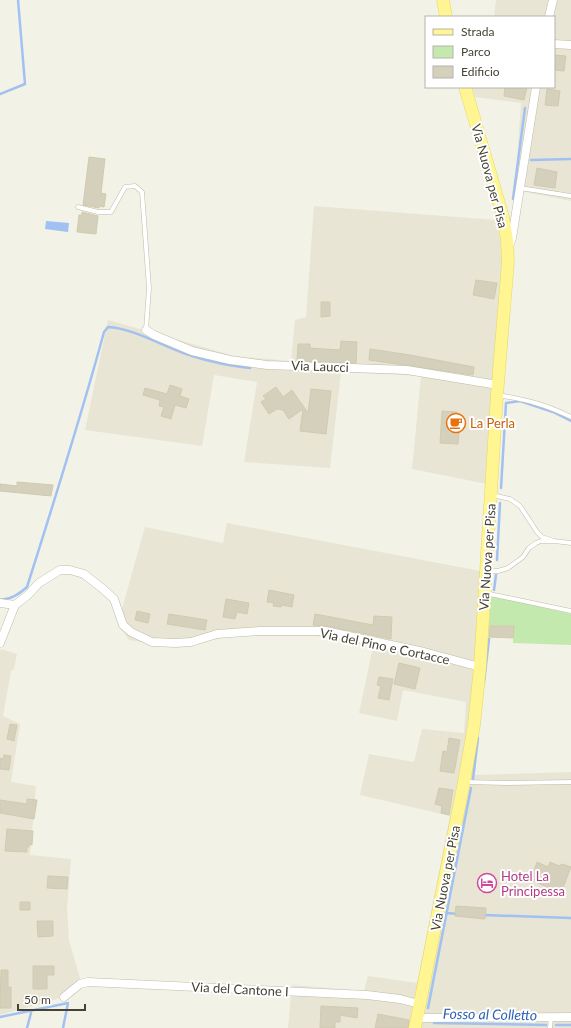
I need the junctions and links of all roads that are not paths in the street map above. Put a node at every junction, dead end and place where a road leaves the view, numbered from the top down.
1 (443, 0) edge
2 (553, 0) edge
3 (446, 16) edge
4 (549, 16) edge
5 (555, 44) edge
6 (571, 45) edge
7 (465, 88) edge
8 (536, 88) edge
9 (520, 188) junction
10 (571, 196) edge
11 (78, 207) dead end
12 (508, 250) junction
13 (146, 330) joint
14 (498, 390) junction
15 (571, 417) edge
16 (492, 494) junction
17 (554, 541) junction
18 (571, 543) edge
19 (486, 571) junction
20 (485, 593) junction
21 (0, 603) edge
22 (15, 605) junction
23 (571, 611) edge
24 (0, 643) edge
25 (480, 667) junction
26 (464, 782) junction
27 (571, 782) edge
28 (64, 997) dead end
29 (420, 1004) junction
30 (551, 1017) junction
31 (571, 1017) edge
32 (416, 1023) edge
33 (550, 1028) edge

1 - 3 main road
2 - 4 street
5 - 6 street
7 - 12 main road, Via Nuova per Pisa
8 - 9 street
9 - 10 lane
9 - 12 street
11 - 13 lane
12 - 14 main road, Via Nuova per Pisa
13 - 14 street, Via Laucci
14 - 15 lane
14 - 16 main road, Via Nuova per Pisa
16 - 17 lane
16 - 19 main road, Via Nuova per Pisa
17 - 18 lane
17 - 19 lane
19 - 20 main road, Via Nuova per Pisa
20 - 23 lane
20 - 25 main road, Via Nuova per Pisa
21 - 22 street
22 - 24 street
22 - 25 street, Via del Pino e Cortacce
25 - 26 main road, Via Nuova per Pisa
26 - 27 lane
26 - 29 main road, Via Nuova per Pisa
28 - 29 street, Via del Cantone I
29 - 32 main road, Via Nuova per Pisa
30 - 31 street
30 - 32 street
30 - 33 lane

